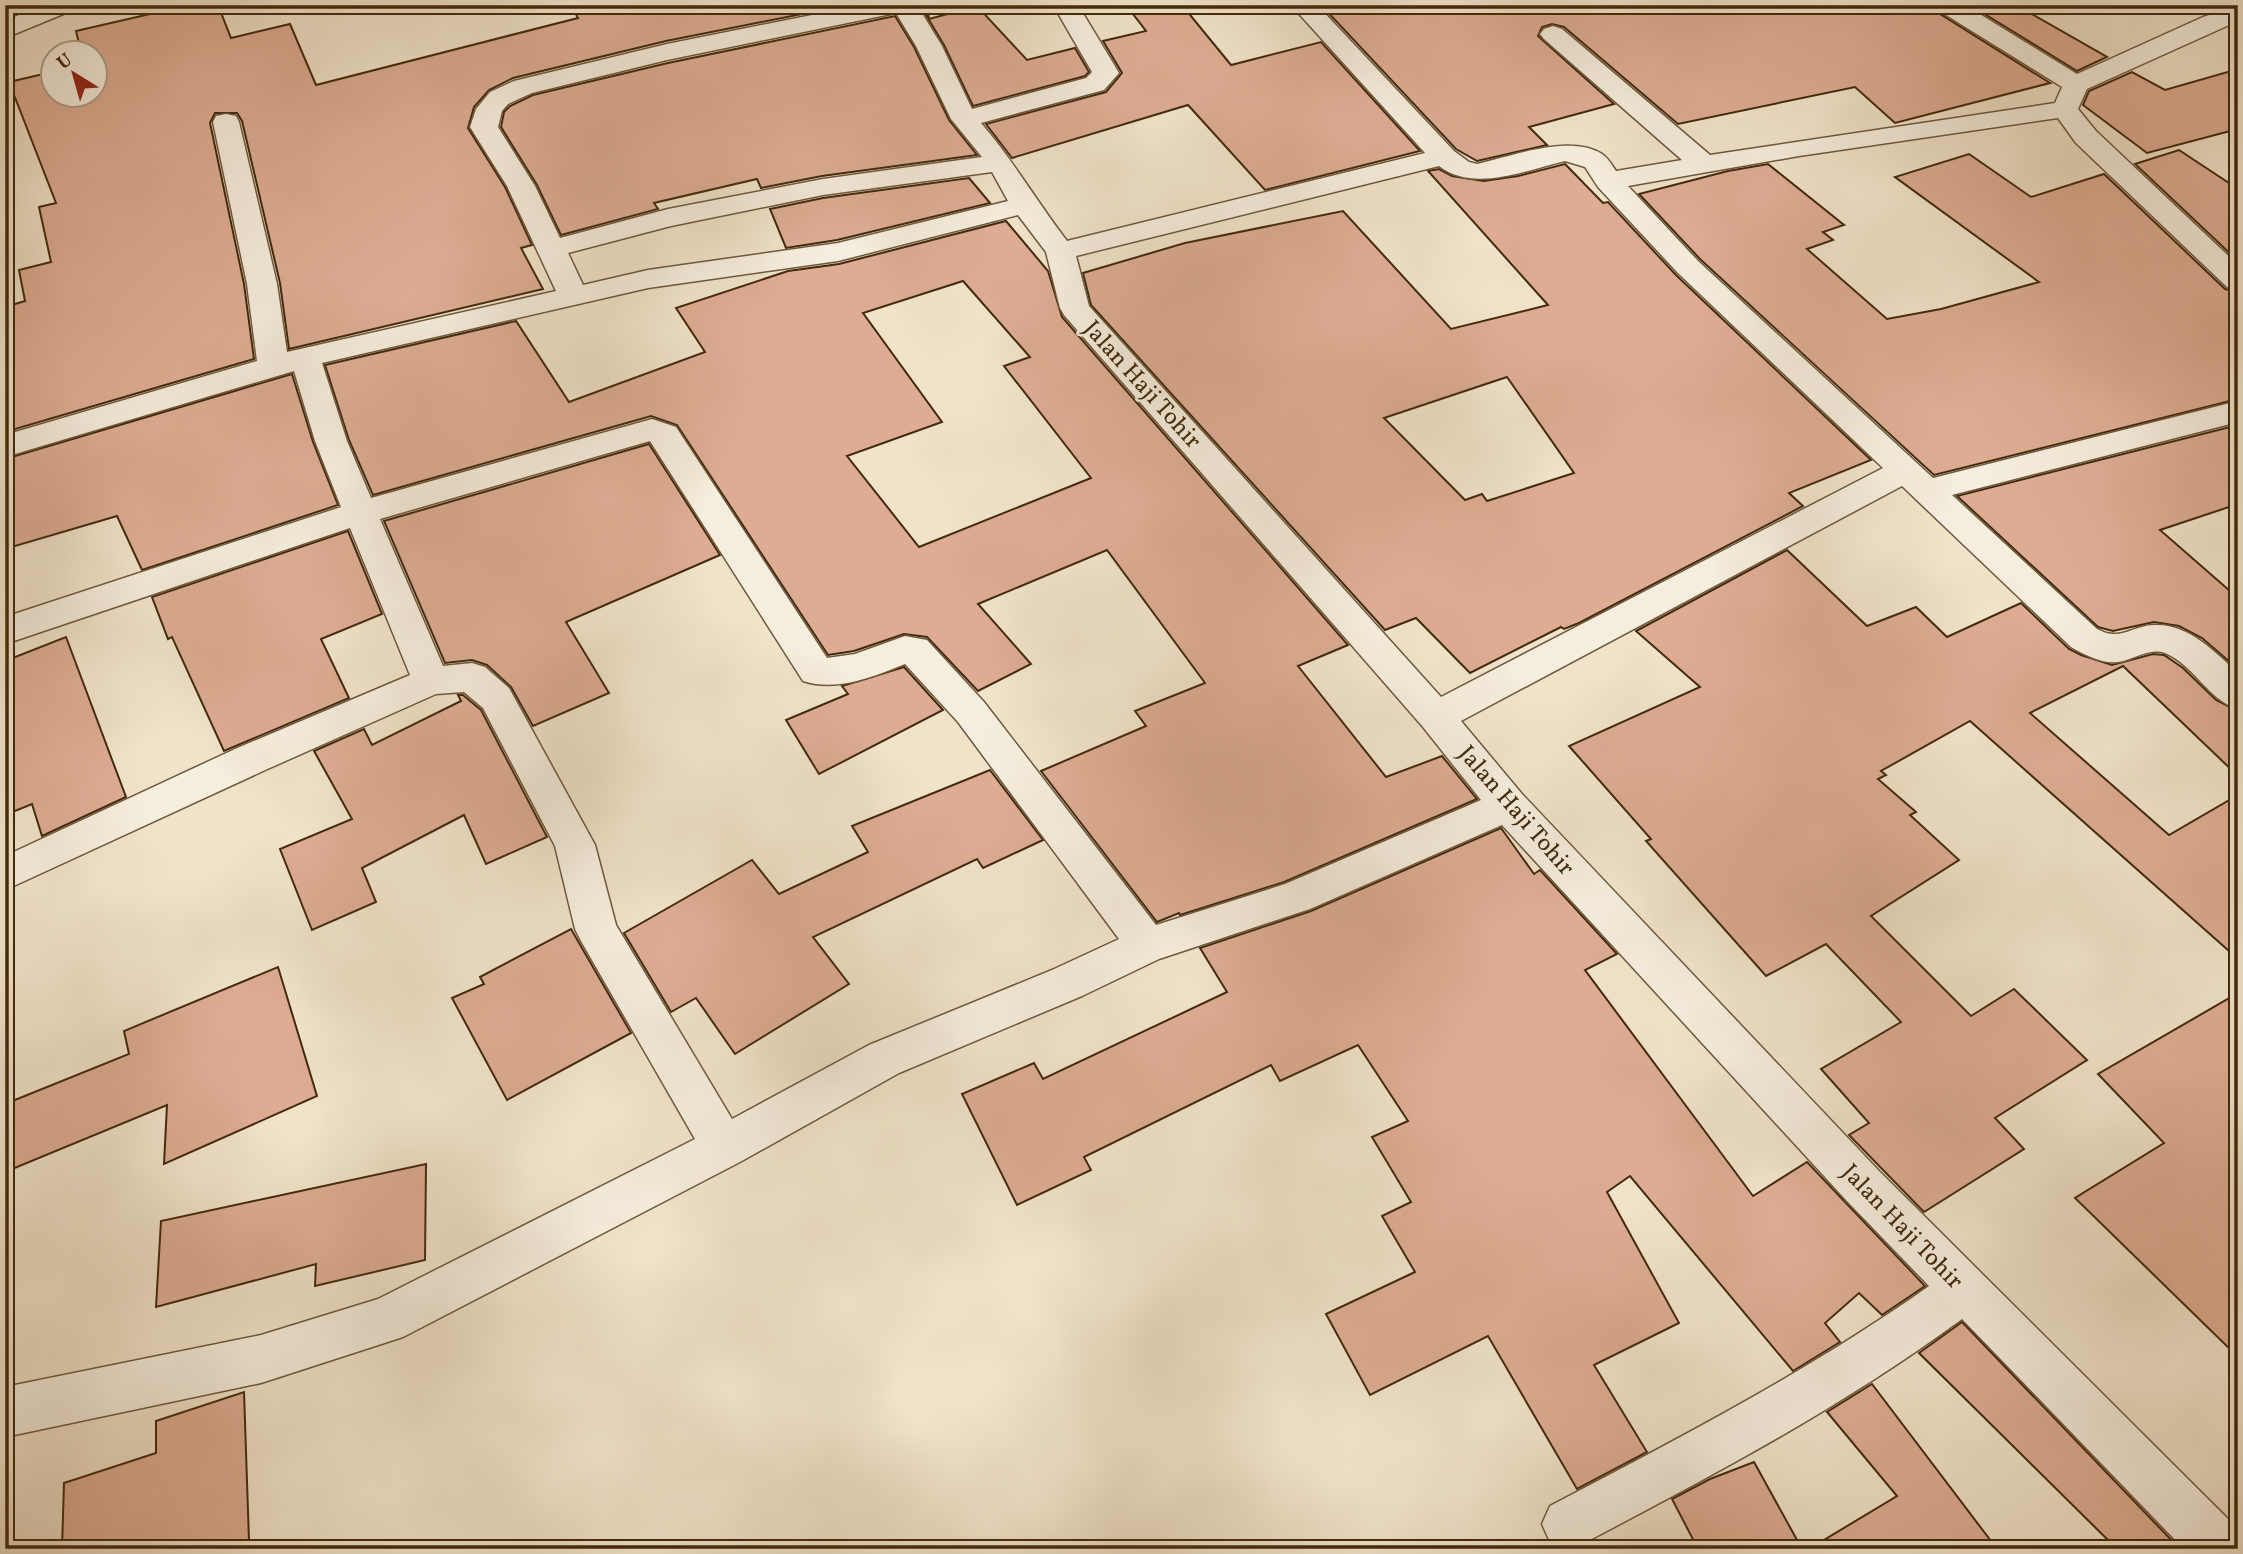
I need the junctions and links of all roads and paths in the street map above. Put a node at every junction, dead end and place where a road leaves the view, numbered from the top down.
1 (64, 5) edge
2 (902, 5) edge
3 (1303, 5) edge
4 (1947, 5) edge
5 (2238, 13) edge
6 (1072, 15) dead end
7 (5, 30) edge
8 (1553, 34) dead end
9 (2071, 97) junction
10 (964, 119) junction
11 (226, 122) dead end
12 (1444, 157) junction
13 (1001, 163) junction
14 (1704, 164) junction
15 (1608, 181) junction
16 (1025, 205) junction
17 (551, 248) junction
18 (1060, 251) junction
19 (2238, 281) edge
20 (573, 295) junction
21 (289, 361) junction
22 (2238, 411) edge
23 (5, 446) edge
24 (1917, 481) junction
25 (359, 513) junction
26 (5, 631) edge
27 (431, 681) junction
28 (2238, 695) edge
29 (1436, 717) junction
30 (1508, 805) junction
31 (5, 874) edge
32 (1147, 945) junction
33 (724, 1147) junction
34 (1964, 1289) junction
35 (5, 1412) edge
36 (1568, 1524) dead end
37 (2221, 1549) edge

1 - 7 street
2 - 10 street, Jalan Haji Tohir
2 - 17 street
3 - 12 street
4 - 9 street
5 - 9 street
6 - 10 street
8 - 14 street
9 - 14 street
9 - 19 street
10 - 13 street, Jalan Haji Tohir
11 - 21 street
12 - 15 street
12 - 18 street
13 - 16 street, Jalan Haji Tohir
13 - 17 street
14 - 15 street
15 - 24 street
16 - 18 street, Jalan Haji Tohir
16 - 20 street
17 - 20 street
18 - 29 street, Jalan Haji Tohir
20 - 21 street
21 - 23 street
21 - 25 street
22 - 24 street
24 - 28 street
24 - 29 street
25 - 26 street
25 - 27 street
25 - 32 street
27 - 31 street
27 - 33 street
29 - 30 street, Jalan Haji Tohir
30 - 32 street
30 - 34 street, Jalan Haji Tohir
32 - 33 street
33 - 35 street
34 - 36 street
34 - 37 street, Jalan Haji Tohir

